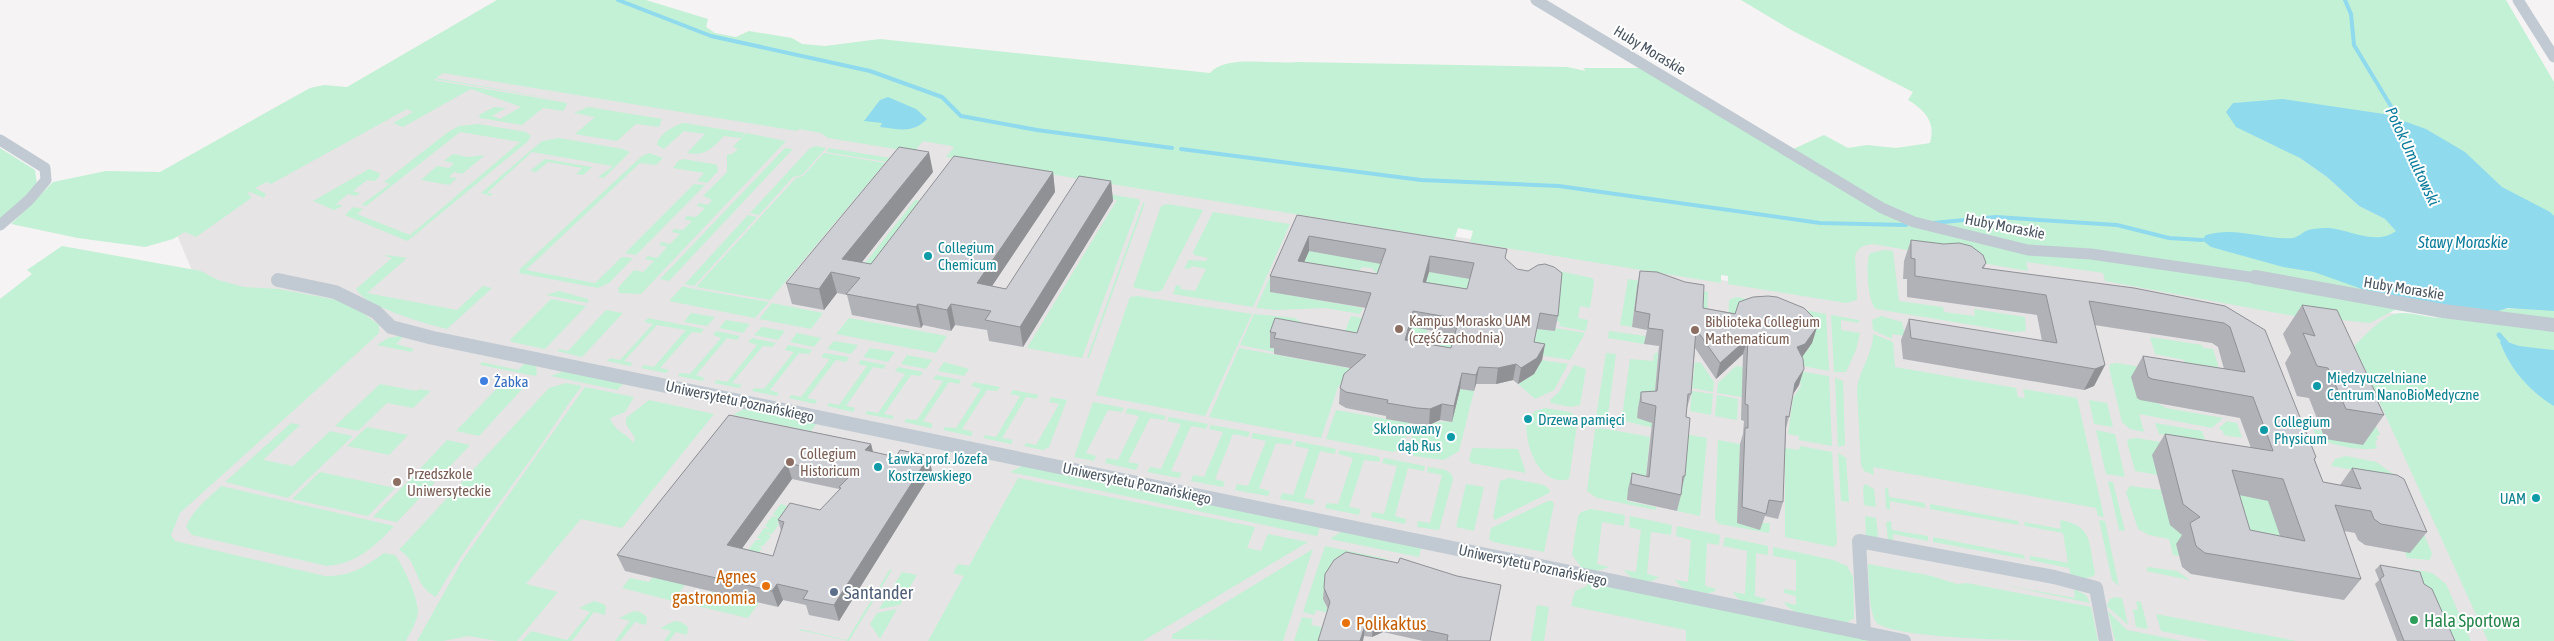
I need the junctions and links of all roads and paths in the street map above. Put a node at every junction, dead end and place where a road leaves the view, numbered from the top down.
1 (1536, 0) edge
2 (2518, 0) edge
3 (2554, 57) edge
4 (0, 140) edge
5 (0, 225) edge
6 (278, 280) dead end
7 (2554, 325) edge
8 (1864, 633) junction
9 (1904, 641) edge
10 (2106, 641) edge

1 - 7 street, Huby Moraskie
2 - 3 street
4 - 5 street
6 - 8 street, Uniwersytetu Poznańskiego
8 - 9 street, Uniwersytetu Poznańskiego
8 - 10 street

